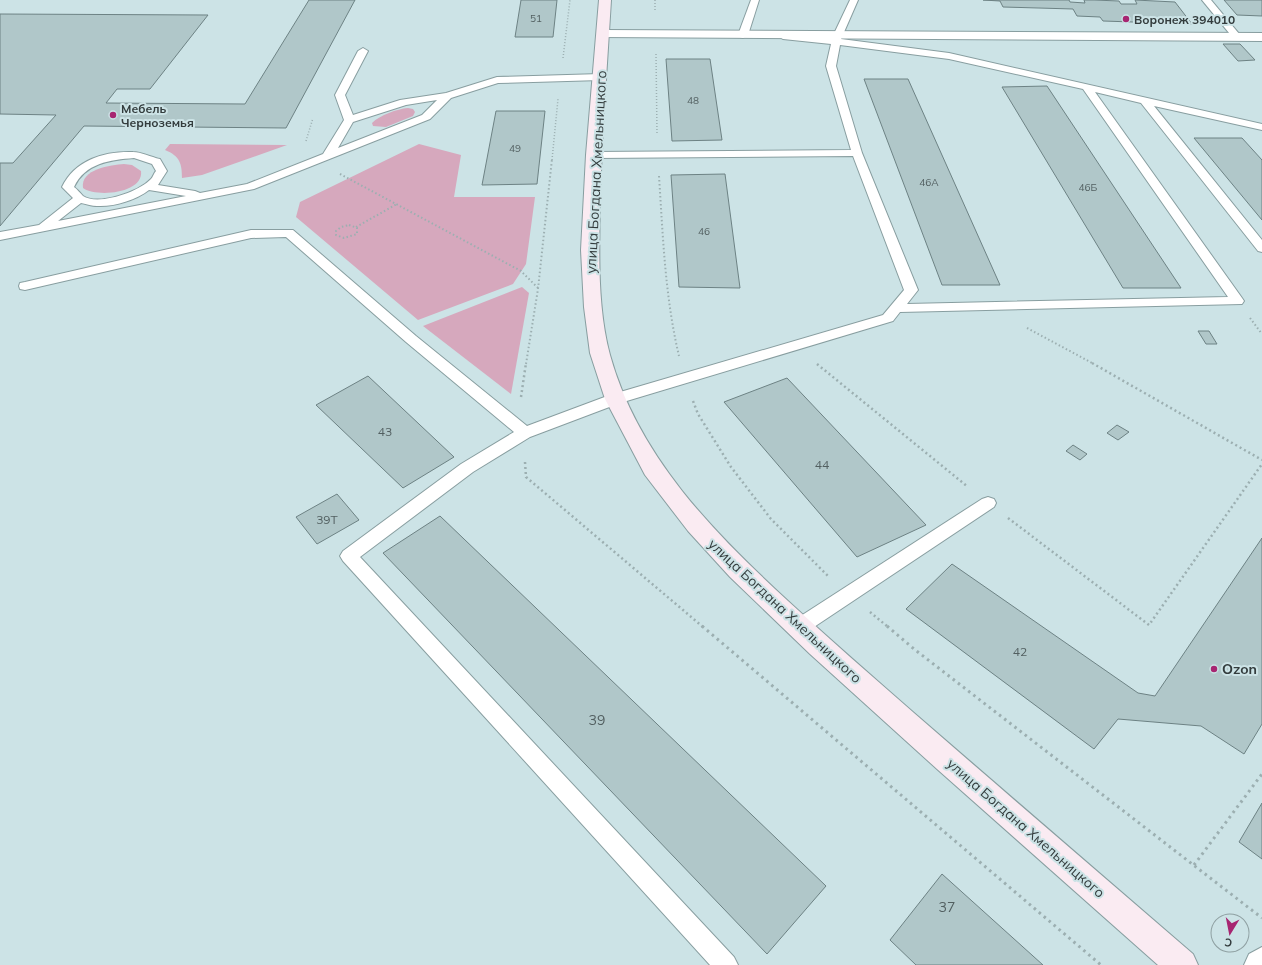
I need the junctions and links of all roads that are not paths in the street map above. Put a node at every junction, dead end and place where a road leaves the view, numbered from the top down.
1 (605, 0) edge
2 (755, 0) edge
3 (854, 0) edge
4 (1206, 0) edge
5 (603, 34) junction
6 (743, 35) junction
7 (1237, 37) junction
8 (1262, 37) edge
9 (837, 38) junction
10 (364, 51) dead end
11 (601, 77) junction
12 (1087, 88) junction
13 (447, 96) junction
14 (1145, 101) junction
15 (350, 120) junction
16 (1260, 128) edge
17 (857, 153) junction
18 (594, 155) junction
19 (326, 157) junction
20 (149, 187) junction
21 (207, 196) junction
22 (79, 199) junction
23 (41, 228) junction
24 (0, 236) edge
25 (1262, 248) edge
26 (24, 286) dead end
27 (896, 308) junction
28 (616, 399) junction
29 (524, 433) junction
30 (988, 503) road end
31 (799, 627) junction
32 (726, 965) edge
33 (1182, 965) edge

1 - 5 main road, улица Богдана Хмельницкого
2 - 6 lane
3 - 9 lane
4 - 7 lane
5 - 6 street
5 - 11 main road, улица Богдана Хмельницкого
6 - 9 street
7 - 8 street
7 - 9 street
9 - 12 lane
9 - 17 lane
10 - 15 lane
11 - 13 lane
11 - 18 main road, улица Богдана Хмельницкого
12 - 14 lane
12 - 27 lane
13 - 15 lane
13 - 19 lane
14 - 16 lane
14 - 25 lane
15 - 19 lane
17 - 18 lane
17 - 27 lane
18 - 28 main road, улица Богдана Хмельницкого
19 - 21 lane
20 - 21 lane
20 - 22 lane
20 - 22 lane
21 - 23 lane
22 - 23 lane
23 - 24 lane
26 - 29 lane
27 - 28 lane
28 - 29 lane
28 - 31 main road, улица Богдана Хмельницкого
29 - 32 lane
30 - 31 lane
31 - 33 main road, улица Богдана Хмельницкого

